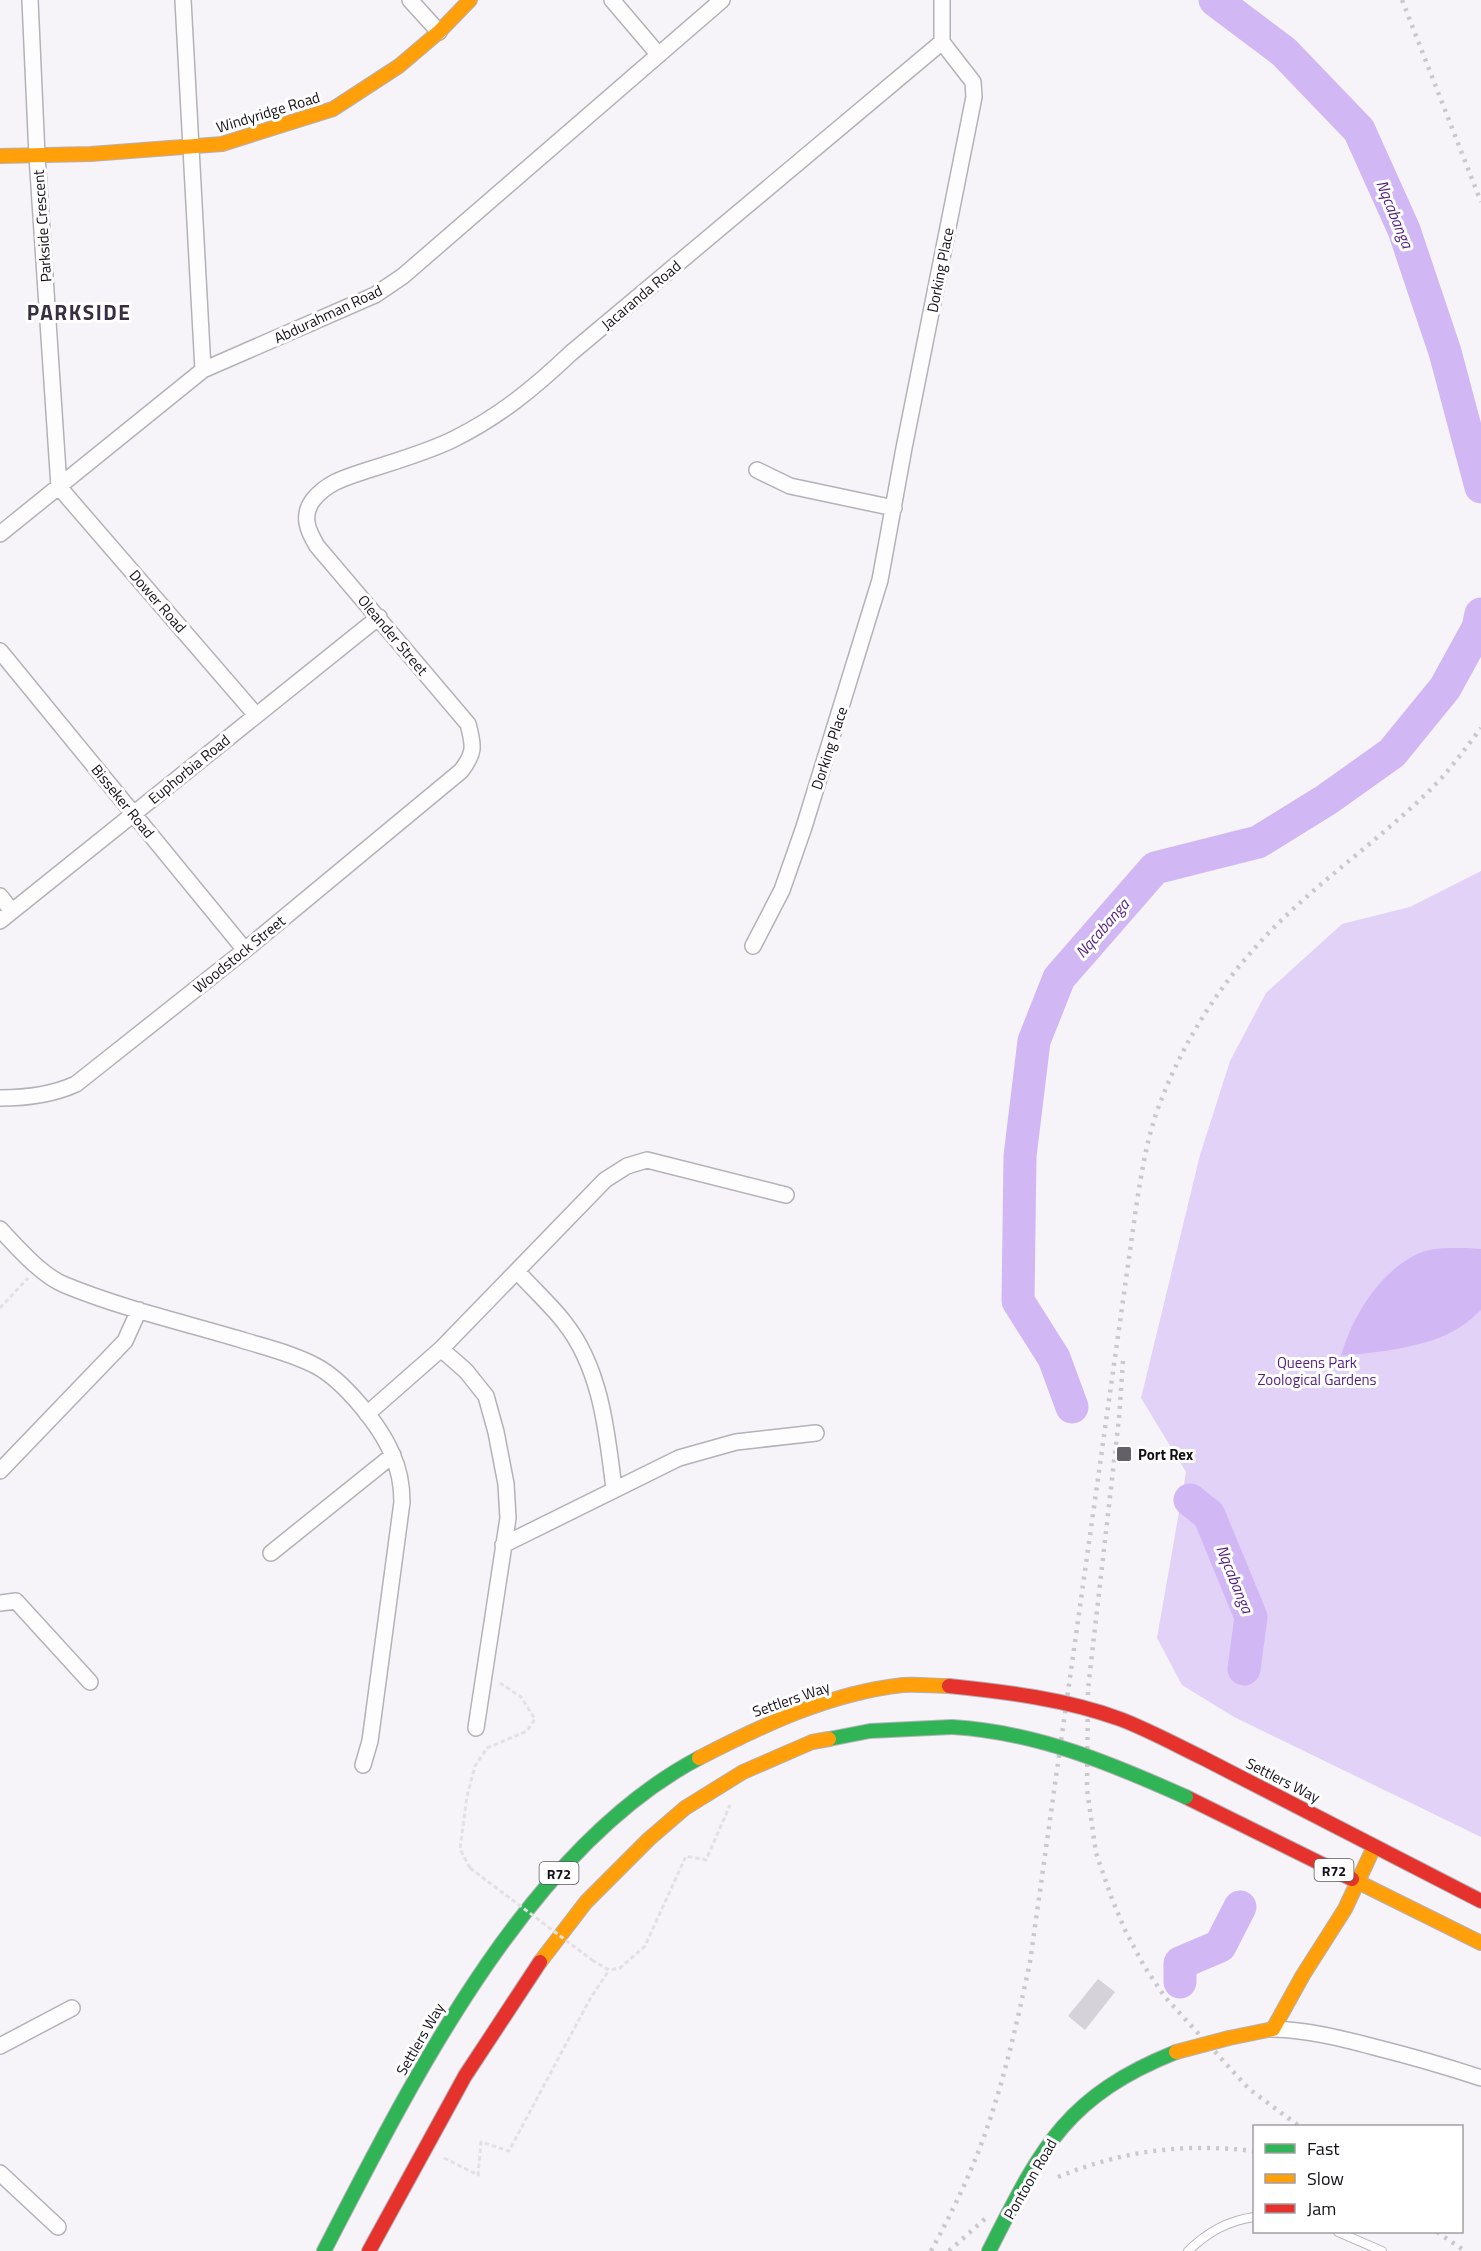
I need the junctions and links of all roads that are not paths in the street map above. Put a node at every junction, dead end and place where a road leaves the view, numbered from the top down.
1 (30, 0) edge
2 (183, 0) edge
3 (410, 0) edge
4 (470, 0) edge
5 (612, 0) edge
6 (722, 0) edge
7 (942, 0) edge
8 (440, 32) junction
9 (942, 42) junction
10 (658, 54) junction
11 (191, 148) junction
12 (0, 156) edge
13 (37, 156) junction
14 (203, 370) junction
15 (757, 470) dead end
16 (59, 487) junction
17 (313, 500) joint
18 (894, 508) junction
19 (0, 534) edge
20 (379, 618) junction
21 (0, 651) edge
22 (256, 715) junction
23 (461, 771) joint
24 (133, 814) junction
25 (0, 896) edge
26 (6, 916) edge
27 (753, 946) dead end
28 (245, 950) junction
29 (0, 1098) edge
30 (786, 1195) dead end
31 (0, 1229) edge
32 (517, 1271) junction
33 (139, 1310) junction
34 (441, 1349) junction
35 (367, 1414) junction
36 (816, 1433) dead end
37 (393, 1455) junction
38 (0, 1471) edge
39 (614, 1489) junction
40 (503, 1545) junction
41 (271, 1553) dead end
42 (0, 1603) edge
43 (90, 1682) dead end
44 (476, 1728) dead end
45 (363, 1765) dead end
46 (1374, 1846) junction
47 (1359, 1882) junction
48 (1481, 1901) edge
49 (1481, 1943) edge
50 (72, 2008) dead end
51 (1273, 2029) junction
52 (0, 2046) edge
53 (1481, 2078) edge
54 (0, 2173) edge
55 (1253, 2217) edge
56 (58, 2227) dead end
57 (1340, 2233) edge
58 (324, 2251) edge
59 (369, 2251) edge
60 (989, 2251) edge
61 (1188, 2251) edge
62 (1382, 2251) edge

1 - 13 street, Parkside Crescent
2 - 11 street
3 - 8 street
4 - 8 main road, Windyridge Road
5 - 10 street
6 - 10 street, Abdurahman Road
7 - 9 street
8 - 11 main road, Windyridge Road
9 - 17 street, Jacaranda Road
9 - 18 street, Dorking Place
10 - 14 street, Abdurahman Road
11 - 13 main road, Windyridge Road
11 - 14 street
12 - 13 main road, Windyridge Road
13 - 16 street, Parkside Crescent
14 - 16 street, Abdurahman Road
15 - 18 street
16 - 19 street, Abdurahman Road
16 - 22 street, Dower Road
17 - 20 street, Oleander Street
18 - 27 street, Dorking Place
20 - 22 street, Euphorbia Road
20 - 23 street, Oleander Street
21 - 24 street, Bisseker Road
22 - 24 street, Euphorbia Road
23 - 28 street, Woodstock Street
24 - 26 street, Euphorbia Road
24 - 28 street, Bisseker Road
25 - 26 street
28 - 29 street, Woodstock Street
30 - 32 street
31 - 33 street
32 - 34 street
32 - 39 street
33 - 35 street
33 - 38 street
34 - 35 street
34 - 40 street
35 - 37 street
36 - 39 street
37 - 41 street
37 - 45 street
39 - 40 street
40 - 44 street
42 - 43 street
46 - 47 main road
46 - 48 main road, Settlers Way / R72
46 - 58 main road, Settlers Way / R72, bridge
47 - 49 main road, R72
47 - 51 main road
47 - 59 main road, R72, bridge
50 - 52 street
51 - 53 street, Pontoon Road
51 - 60 main road, Pontoon Road, bridge
54 - 56 street
55 - 61 lane
57 - 62 lane

